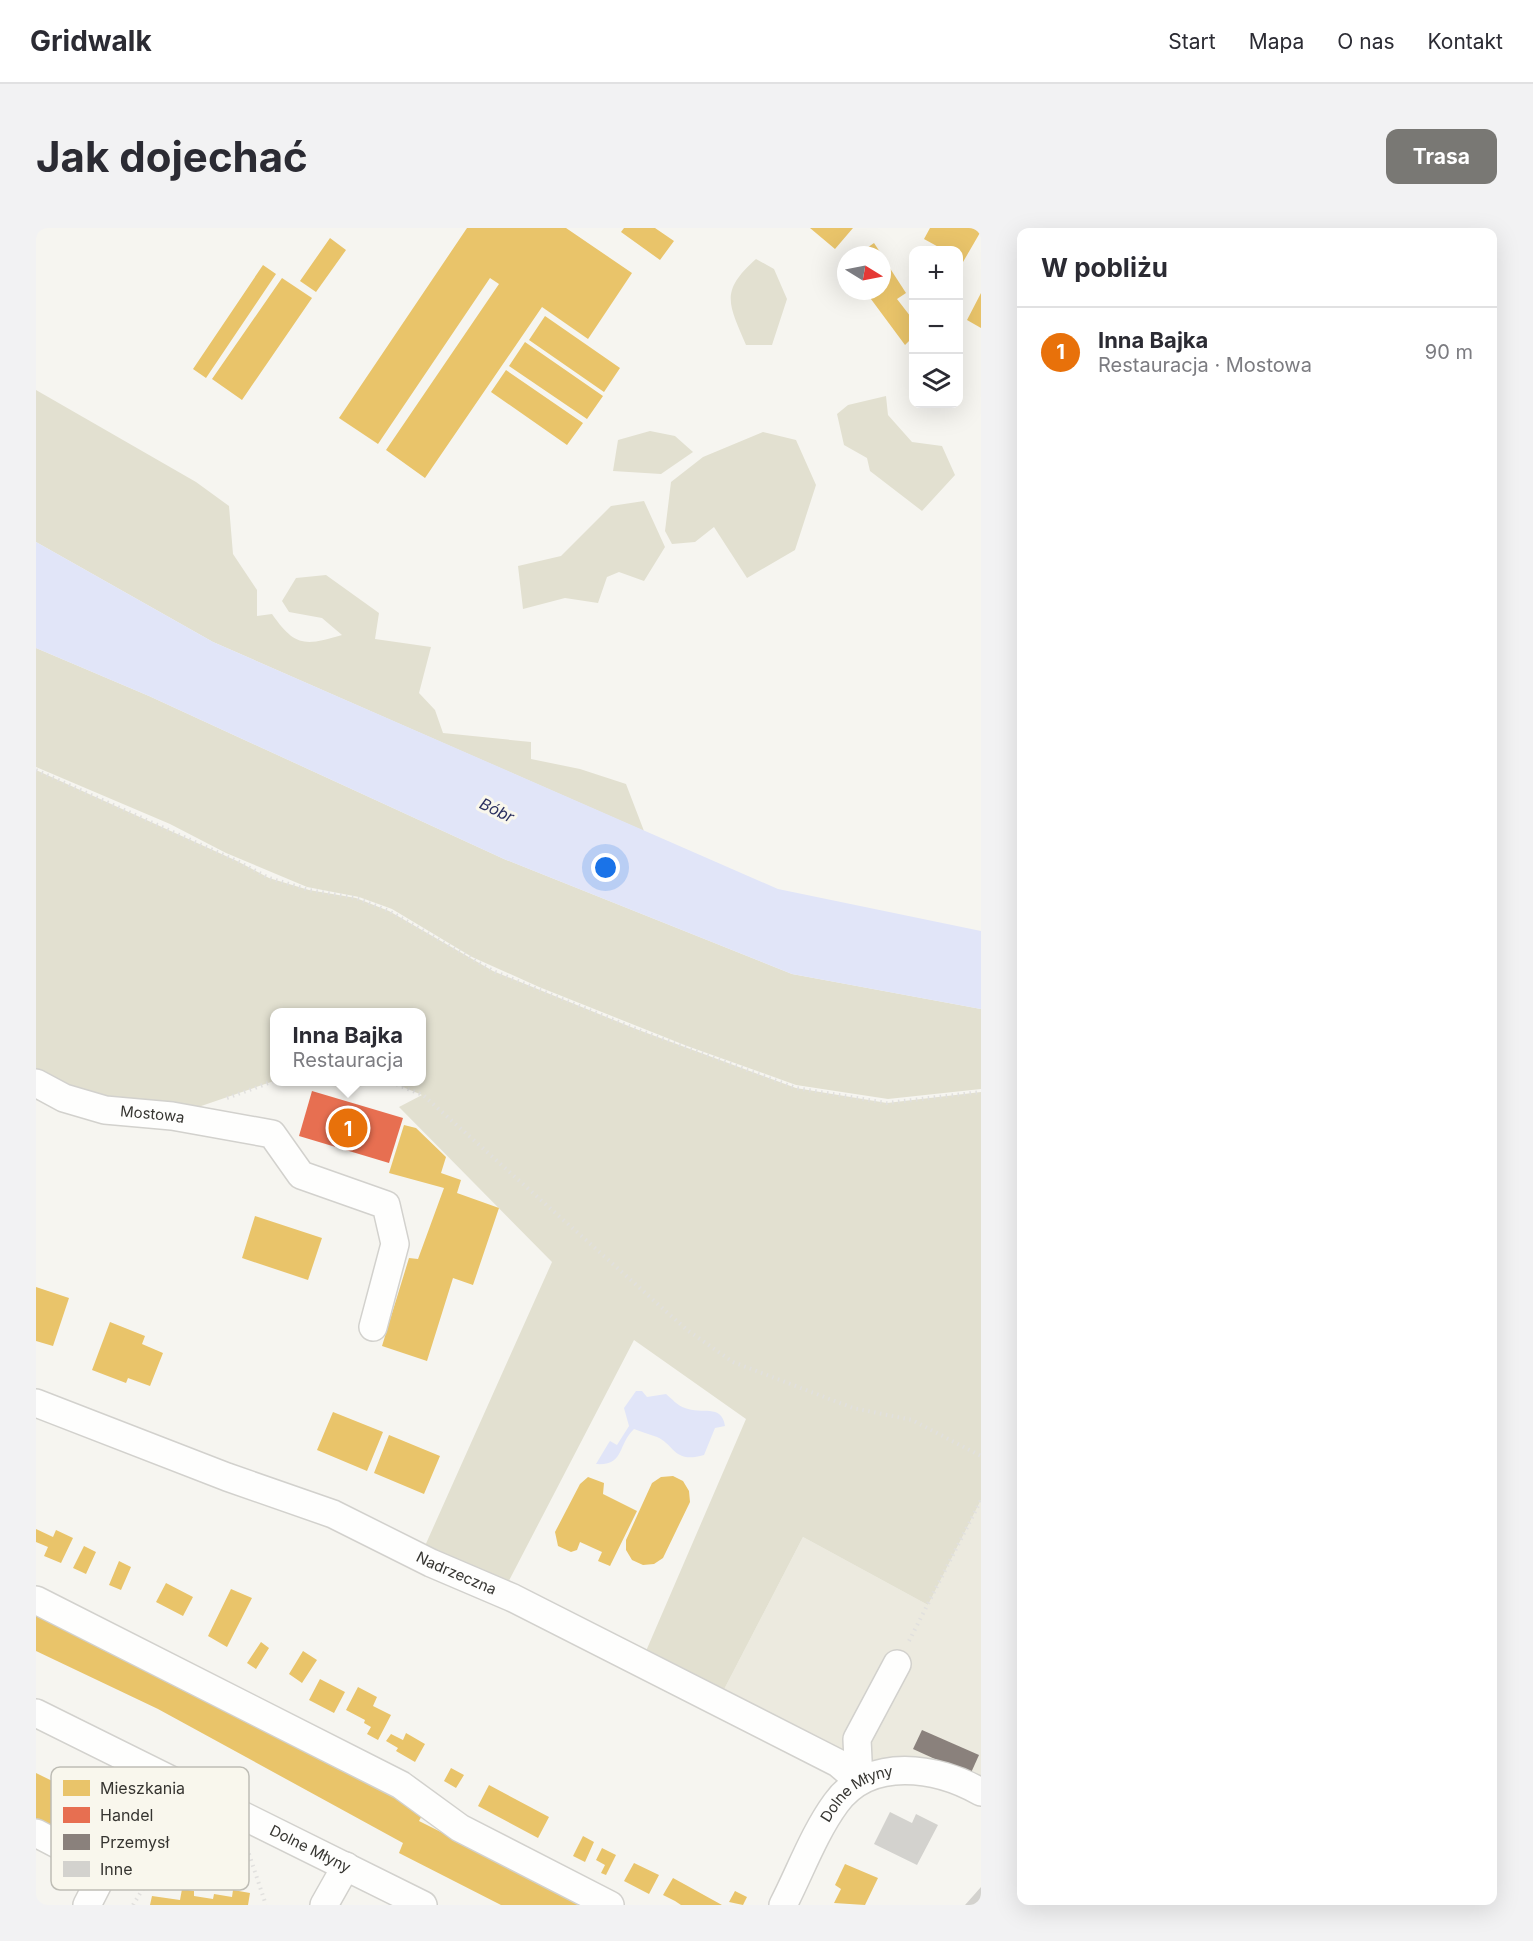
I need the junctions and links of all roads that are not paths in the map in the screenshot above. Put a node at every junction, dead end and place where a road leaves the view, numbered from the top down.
1 (36, 1083) edge
2 (373, 1327) dead end
3 (36, 1403) edge
4 (36, 1600) edge
5 (897, 1664) road end
6 (36, 1713) edge
7 (140, 1767) edge
8 (859, 1781) junction
9 (981, 1792) edge
10 (249, 1820) edge
11 (36, 1833) edge
12 (51, 1841) edge
13 (346, 1866) junction
14 (94, 1890) edge
15 (87, 1905) edge
16 (324, 1905) edge
17 (423, 1905) edge
18 (610, 1905) edge
19 (783, 1905) edge

1 - 2 street, Mostowa
3 - 8 street, Nadrzeczna
4 - 18 street
5 - 8 street
6 - 7 street, Dolne Młyny
8 - 9 street, Dolne Młyny
8 - 19 street, Dolne Młyny
10 - 13 street, Dolne Młyny
11 - 12 street
13 - 16 street
13 - 17 street, Dolne Młyny
14 - 15 street

